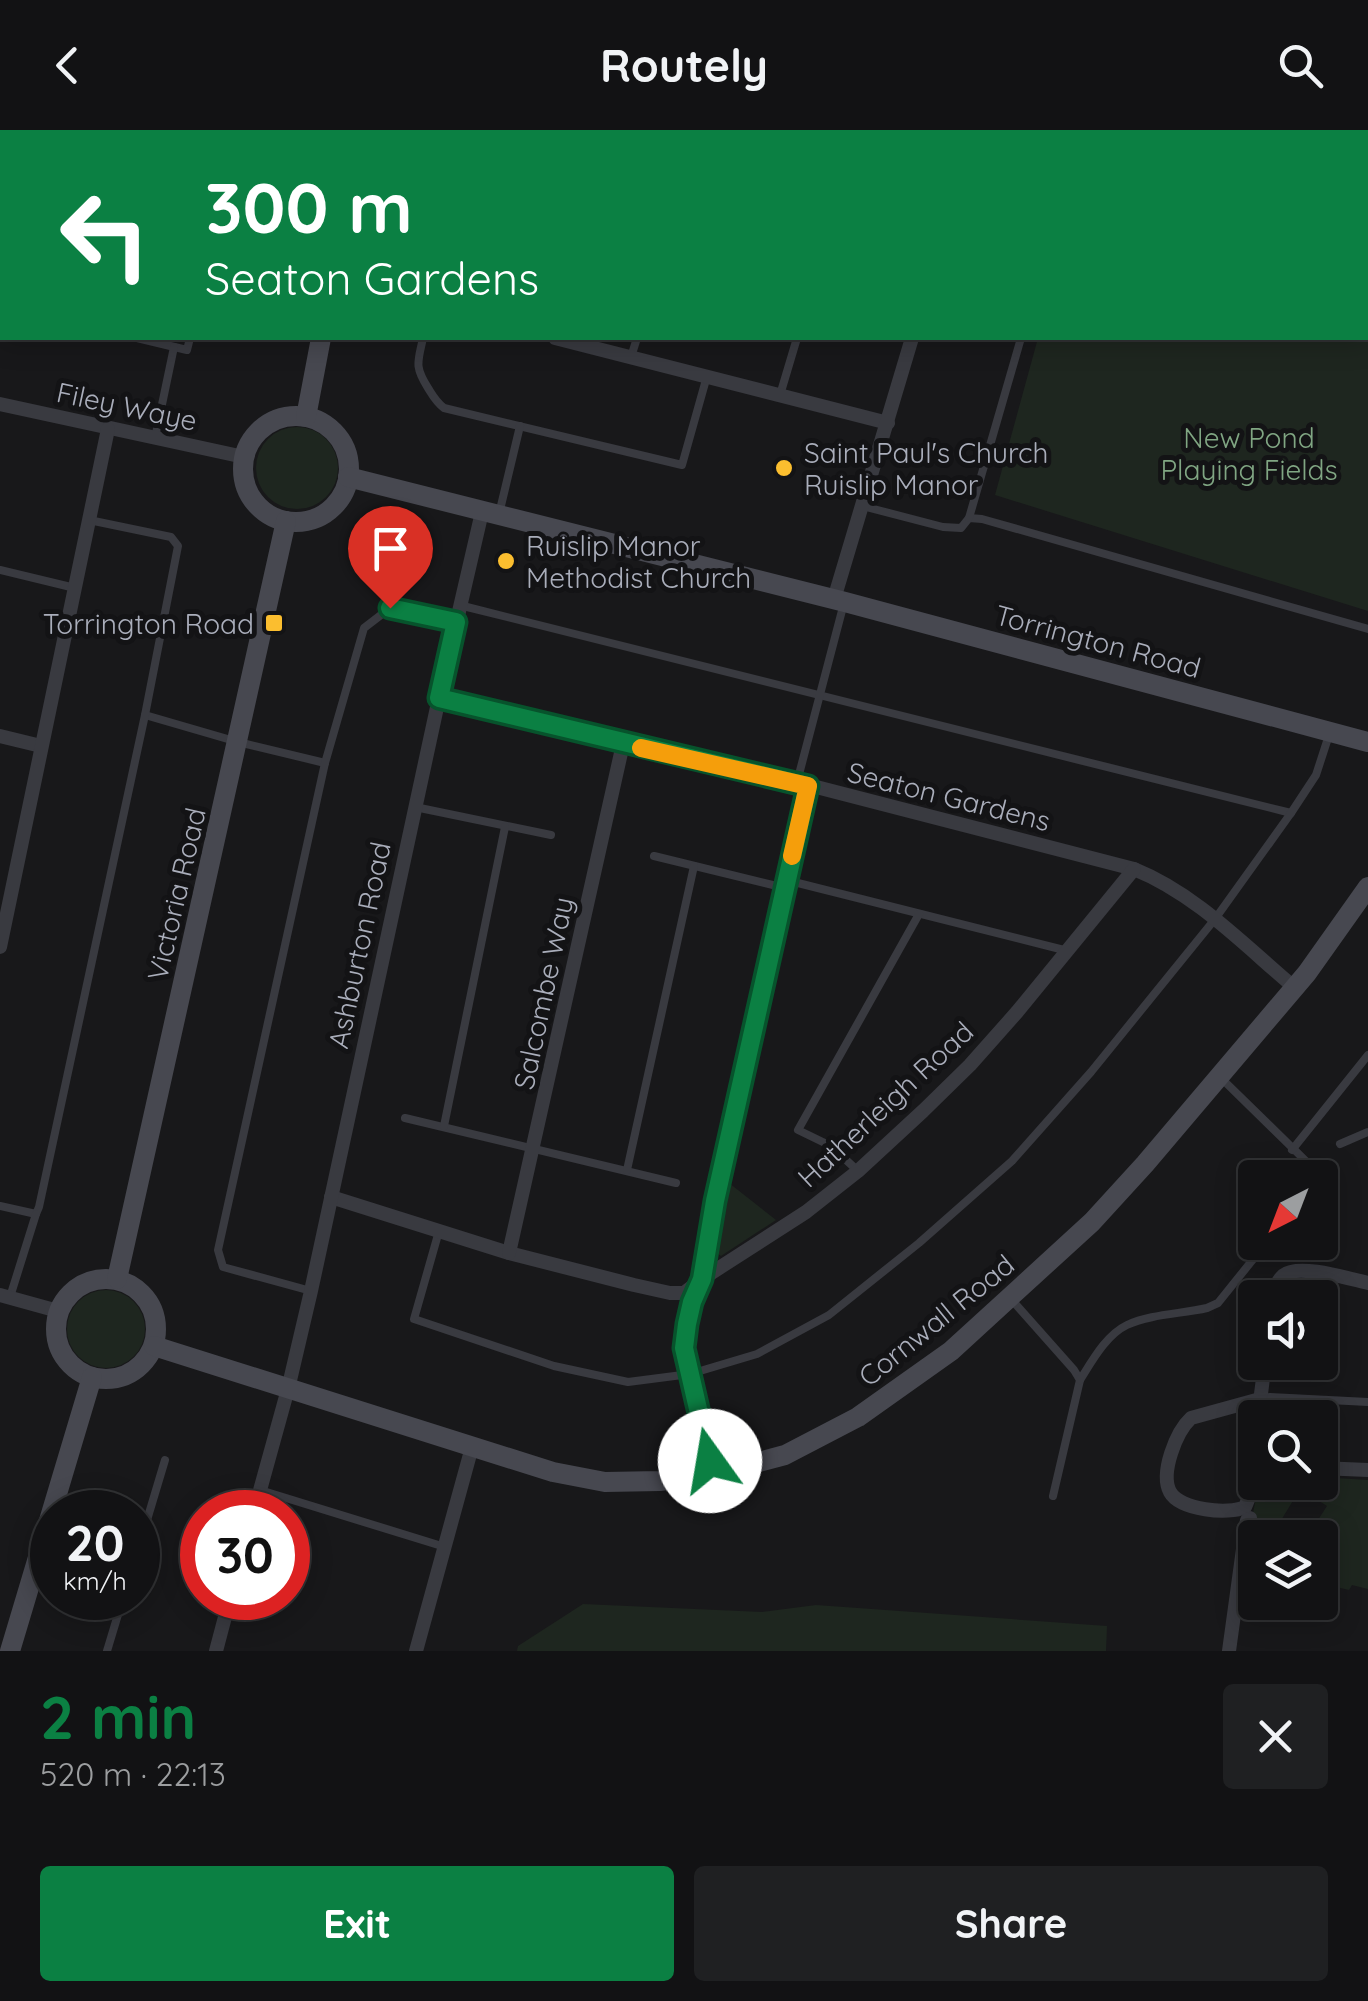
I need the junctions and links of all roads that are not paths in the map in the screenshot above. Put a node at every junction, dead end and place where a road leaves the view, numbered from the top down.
1 (145, 340) edge
2 (190, 340) edge
3 (320, 340) edge
4 (423, 340) edge
5 (563, 340) edge
6 (636, 340) edge
7 (795, 340) edge
8 (911, 340) edge
9 (1020, 340) edge
10 (174, 347) junction
11 (631, 357) junction
12 (707, 376) junction
13 (780, 395) junction
14 (0, 404) edge
15 (306, 417) junction
16 (888, 423) junction
17 (520, 426) junction
18 (108, 429) junction
19 (155, 438) junction
20 (244, 458) junction
21 (348, 478) junction
22 (862, 506) junction
23 (490, 514) junction
24 (970, 518) junction
25 (89, 520) junction
26 (286, 521) junction
27 (0, 570) edge
28 (75, 588) junction
29 (839, 601) junction
30 (460, 605) junction
31 (456, 622) junction
32 (1368, 629) edge
33 (820, 695) junction
34 (439, 698) junction
35 (145, 715) junction
36 (1330, 730) junction
37 (0, 736) edge
38 (238, 742) junction
39 (1368, 742) edge
40 (624, 744) junction
41 (41, 746) junction
42 (325, 763) junction
43 (802, 784) junction
44 (415, 807) junction
45 (1291, 813) junction
46 (505, 827) junction
47 (551, 835) dead end
48 (654, 856) dead end
49 (694, 866) junction
50 (1134, 869) junction
51 (786, 884) junction
52 (1368, 888) edge
53 (920, 914) junction
54 (1215, 919) junction
55 (3, 922) edge
56 (0, 946) edge
57 (1068, 950) junction
58 (1295, 988) junction
59 (1368, 1055) edge
60 (1220, 1077) junction
61 (406, 1118) dead end
62 (444, 1126) junction
63 (1368, 1132) edge
64 (1340, 1144) dead end
65 (534, 1149) junction
66 (1292, 1150) junction
67 (1304, 1160) edge
68 (626, 1170) junction
69 (858, 1171) junction
70 (676, 1183) dead end
71 (331, 1197) junction
72 (0, 1206) edge
73 (36, 1214) junction
74 (439, 1231) junction
75 (509, 1253) junction
76 (1252, 1260) edge
77 (117, 1279) junction
78 (702, 1279) junction
79 (1279, 1280) edge
80 (1368, 1283) edge
81 (311, 1291) junction
82 (5, 1296) edge
83 (1010, 1298) junction
84 (58, 1310) junction
85 (154, 1346) junction
86 (690, 1374) junction
87 (92, 1378) junction
88 (1080, 1380) junction
89 (1263, 1380) edge
90 (288, 1389) junction
91 (1260, 1399) junction
92 (1368, 1402) edge
93 (472, 1447) junction
94 (165, 1460) dead end
95 (1338, 1469) edge
96 (1368, 1470) edge
97 (713, 1474) junction
98 (156, 1490) edge
99 (260, 1490) edge
100 (1053, 1496) dead end
101 (1248, 1500) edge
102 (310, 1506) edge
103 (1243, 1515) junction
104 (444, 1548) junction
105 (116, 1620) edge
106 (224, 1620) edge
107 (10, 1651) edge
108 (107, 1651) edge
109 (216, 1651) edge
110 (416, 1651) edge
111 (1229, 1651) edge

1 - 10 lane
2 - 10 lane
3 - 15 street
4 - 17 lane
5 - 11 street
6 - 11 lane
7 - 13 lane
8 - 16 street
9 - 24 lane
10 - 19 lane
11 - 12 street
12 - 13 street
12 - 17 lane
13 - 16 street
14 - 18 street, Filey Waye
15 - 20 street
15 - 21 street
16 - 22 street
17 - 23 lane
18 - 19 street, Filey Waye
18 - 25 street
19 - 20 street, Filey Waye
20 - 26 street
21 - 23 street, Torrington Road
21 - 26 street
22 - 24 lane
22 - 29 street
23 - 29 street, Torrington Road
23 - 30 street, Ashburton Road
24 - 32 lane
25 - 28 street
25 - 35 lane
26 - 38 street, Victoria Road
27 - 28 lane
28 - 41 street
29 - 33 lane
29 - 36 street, Torrington Road
30 - 31 street, Ashburton Road
30 - 33 lane
31 - 34 street, Ashburton Road
31 - 42 lane
33 - 43 lane
33 - 45 lane
34 - 40 street, Seaton Gardens
34 - 44 street, Ashburton Road
35 - 38 lane
35 - 73 lane
36 - 39 street, Torrington Road
36 - 45 lane
37 - 41 street
38 - 42 lane
38 - 77 street, Victoria Road
40 - 43 street, Seaton Gardens
40 - 65 street, Salcombe Way
41 - 55 street
42 - 81 lane
43 - 50 street, Seaton Gardens
43 - 51 street
44 - 46 lane
44 - 71 street, Ashburton Road
45 - 54 lane
46 - 47 lane
46 - 62 lane
48 - 49 lane
49 - 51 lane
49 - 68 lane
50 - 54 street, Seaton Gardens
50 - 57 street, Hatherleigh Road
51 - 53 lane
51 - 78 street
52 - 58 street, Cornwall Road
53 - 57 lane
53 - 69 lane
54 - 58 street, Seaton Gardens
54 - 86 lane
55 - 56 street
57 - 69 street, Hatherleigh Road
58 - 60 street, Cornwall Road
59 - 66 lane
60 - 66 lane
60 - 83 street, Cornwall Road
61 - 62 lane
62 - 65 lane
63 - 64 lane
65 - 68 lane
65 - 75 street, Salcombe Way
66 - 67 lane
68 - 70 lane
69 - 78 street, Hatherleigh Road
71 - 74 street, Hatherleigh Road
71 - 81 street, Ashburton Road
72 - 73 lane
73 - 82 lane
74 - 75 street, Hatherleigh Road
74 - 86 lane
75 - 78 street, Hatherleigh Road
76 - 88 lane
77 - 84 street
77 - 85 street
78 - 86 street
79 - 80 street
81 - 90 street, Ashburton Road
82 - 84 street
83 - 88 lane
83 - 97 street, Cornwall Road
84 - 87 street
85 - 87 street
85 - 90 street, Cornwall Road
86 - 97 street
87 - 107 street
88 - 100 lane
89 - 91 street
90 - 93 street, Cornwall Road
90 - 99 street, Ashburton Road
91 - 92 lane
91 - 103 street
93 - 97 street, Cornwall Road
93 - 104 street
94 - 98 lane
95 - 96 street
101 - 103 street
102 - 104 lane
103 - 111 street
104 - 110 street
105 - 108 lane
106 - 109 street

